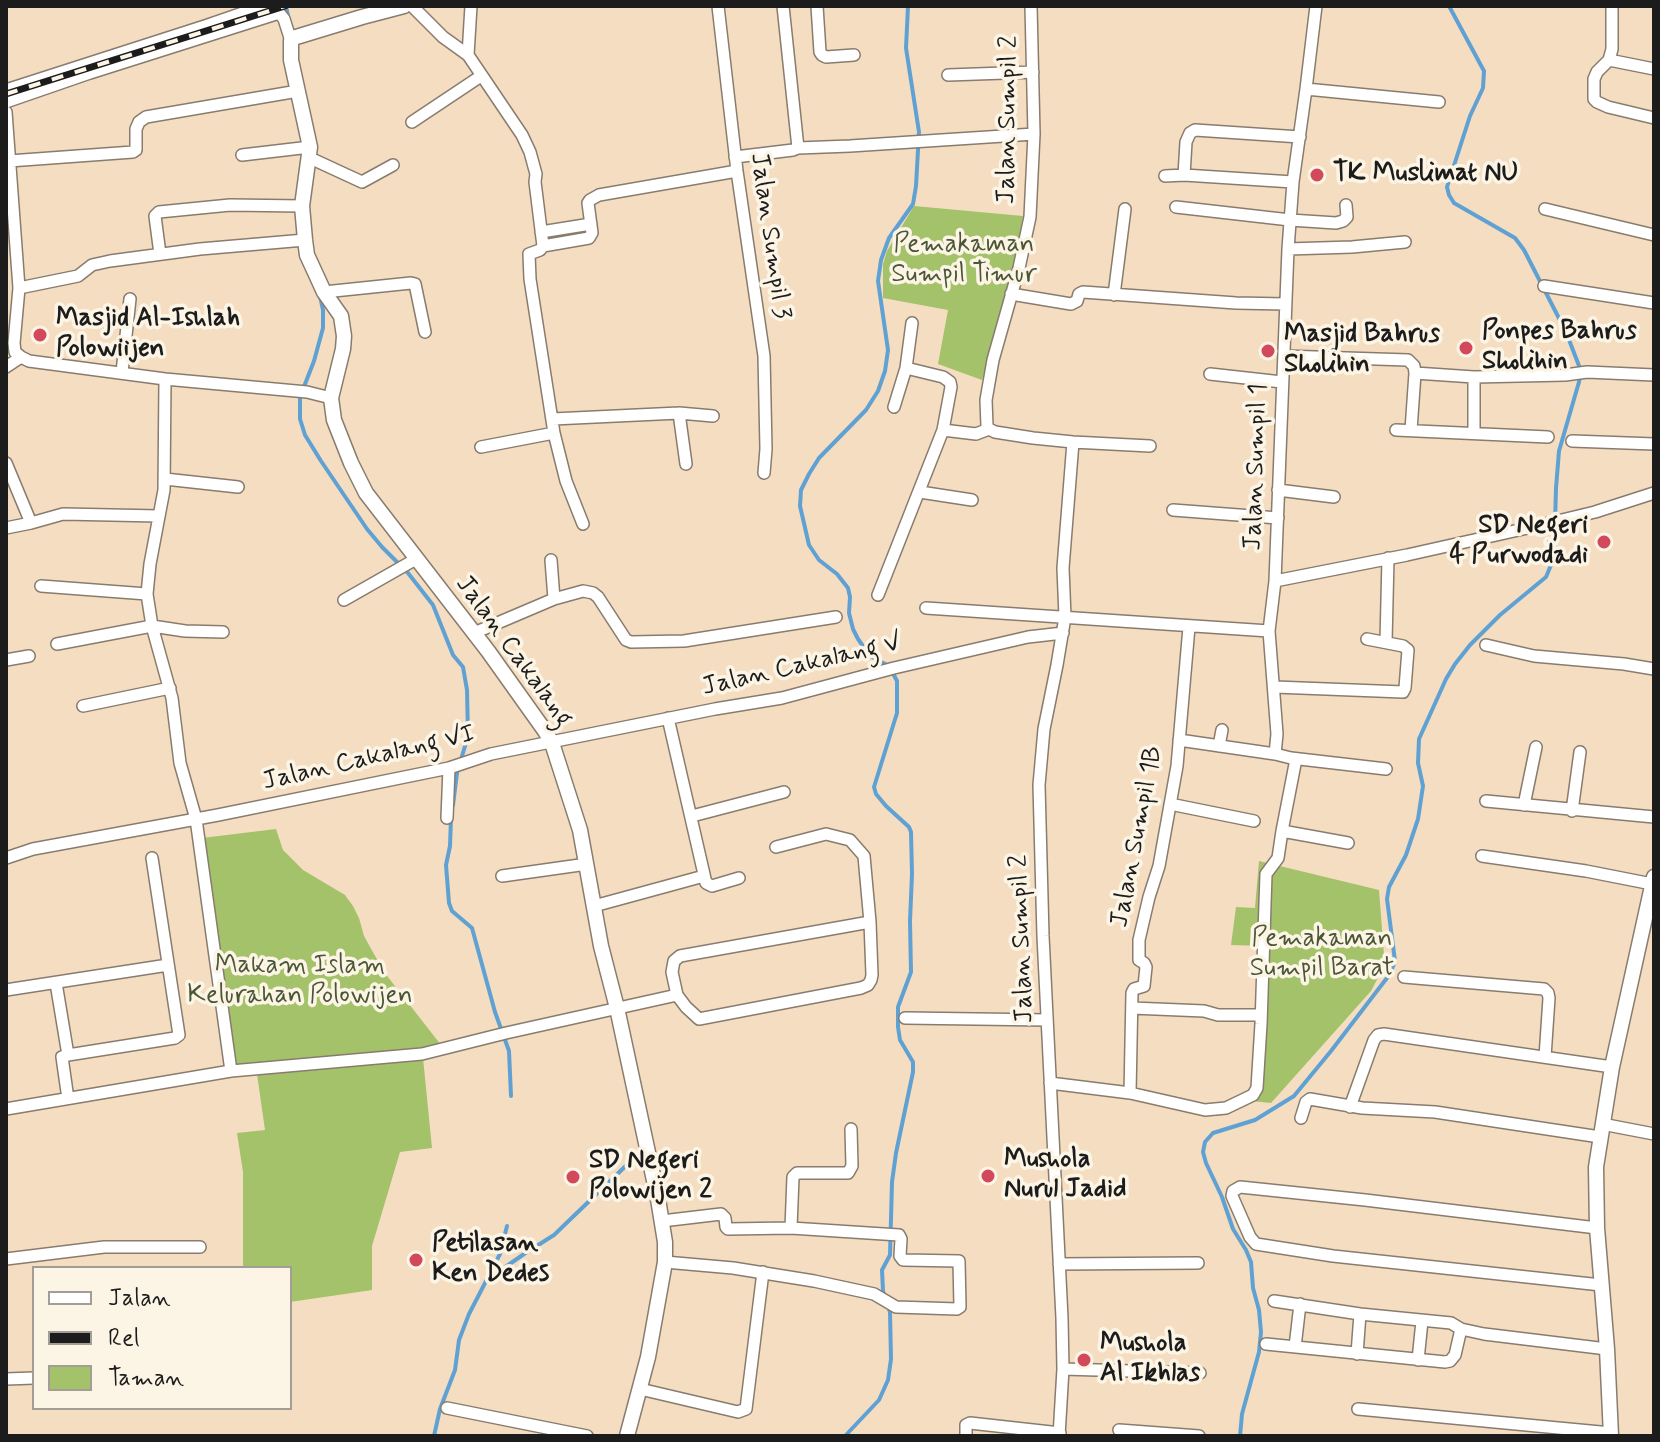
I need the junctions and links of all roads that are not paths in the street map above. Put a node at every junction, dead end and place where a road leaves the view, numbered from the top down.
1 (263, 6) edge
2 (404, 6) edge
3 (412, 6) edge
4 (471, 6) edge
5 (718, 6) edge
6 (783, 6) edge
7 (817, 6) edge
8 (1031, 6) edge
9 (1316, 6) edge
10 (1612, 6) edge
11 (291, 41) junction
12 (468, 55) junction
13 (854, 55) dead end
14 (1609, 60) junction
15 (1654, 69) edge
16 (1033, 72) junction
17 (948, 75) dead end
18 (481, 76) junction
19 (1381, 82) dead end
20 (1306, 89) junction
21 (6, 90) edge
22 (294, 92) junction
23 (1381, 97) junction
24 (6, 102) edge
25 (1439, 102) dead end
26 (6, 112) edge
27 (1654, 118) edge
28 (6, 119) edge
29 (412, 122) dead end
30 (1034, 134) junction
31 (1300, 137) junction
32 (798, 148) junction
33 (306, 150) junction
34 (242, 155) dead end
35 (735, 157) junction
36 (9, 161) junction
37 (393, 165) dead end
38 (737, 171) junction
39 (1184, 175) junction
40 (1165, 176) dead end
41 (1293, 182) junction
42 (1346, 205) dead end
43 (296, 206) junction
44 (1176, 207) dead end
45 (1125, 209) dead end
46 (1545, 209) dead end
47 (1290, 220) junction
48 (591, 224) junction
49 (541, 232) junction
50 (1654, 235) edge
51 (301, 240) junction
52 (1405, 242) dead end
53 (543, 246) junction
54 (1288, 249) junction
55 (160, 254) junction
56 (1544, 286) dead end
57 (19, 288) junction
58 (324, 292) junction
59 (1011, 294) junction
60 (1114, 295) junction
61 (130, 299) dead end
62 (1654, 303) edge
63 (1285, 304) junction
64 (912, 323) dead end
65 (425, 332) dead end
66 (1284, 356) junction
67 (21, 357) junction
68 (6, 367) edge
69 (906, 368) junction
70 (122, 372) junction
71 (1415, 373) junction
72 (1210, 374) dead end
73 (1654, 375) edge
74 (1474, 377) junction
75 (165, 379) junction
76 (1282, 382) junction
77 (331, 398) junction
78 (894, 407) dead end
79 (679, 413) junction
80 (713, 416) dead end
81 (553, 419) junction
82 (987, 425) junction
83 (943, 430) junction
84 (1396, 430) dead end
85 (1411, 430) junction
86 (554, 433) junction
87 (1474, 433) junction
88 (1548, 437) dead end
89 (1572, 441) dead end
90 (1073, 442) junction
91 (1654, 444) edge
92 (1150, 446) dead end
93 (481, 447) dead end
94 (6, 463) edge
95 (686, 464) dead end
96 (764, 473) dead end
97 (165, 479) junction
98 (238, 487) dead end
99 (1278, 490) junction
100 (920, 492) junction
101 (1654, 493) edge
102 (1334, 497) dead end
103 (972, 500) dead end
104 (1173, 510) dead end
105 (159, 516) junction
106 (1278, 518) junction
107 (31, 523) junction
108 (583, 524) dead end
109 (6, 528) edge
110 (1388, 558) junction
111 (551, 560) dead end
112 (407, 564) junction
113 (1275, 581) junction
114 (41, 586) dead end
115 (147, 594) junction
116 (878, 595) dead end
117 (554, 599) junction
118 (344, 600) dead end
119 (926, 608) dead end
120 (836, 617) dead end
121 (1065, 617) junction
122 (152, 626) junction
123 (1189, 627) junction
124 (1269, 631) junction
125 (223, 632) dead end
126 (474, 633) junction
127 (1063, 633) junction
128 (1367, 639) dead end
129 (1386, 642) junction
130 (57, 644) dead end
131 (1486, 645) dead end
132 (29, 656) dead end
133 (6, 660) edge
134 (1654, 669) edge
135 (1275, 687) junction
136 (170, 688) junction
137 (83, 706) dead end
138 (668, 718) junction
139 (1222, 730) dead end
140 (1179, 740) junction
141 (552, 743) junction
142 (1219, 746) junction
143 (1536, 747) dead end
144 (1276, 752) junction
145 (1580, 752) dead end
146 (1296, 759) junction
147 (455, 767) junction
148 (1386, 769) dead end
149 (784, 792) dead end
150 (1486, 801) dead end
151 (1170, 804) junction
152 (1524, 805) junction
153 (1572, 811) junction
154 (692, 816) junction
155 (1654, 817) edge
156 (447, 818) dead end
157 (196, 819) junction
158 (1254, 821) dead end
159 (1282, 831) junction
160 (1348, 843) dead end
161 (776, 847) dead end
162 (1482, 856) dead end
163 (6, 858) edge
164 (152, 858) dead end
165 (587, 864) junction
166 (502, 876) dead end
167 (704, 876) junction
168 (739, 878) dead end
169 (1653, 880) edge
170 (594, 906) junction
171 (870, 922) junction
172 (168, 965) junction
173 (1404, 977) dead end
174 (56, 983) junction
175 (6, 990) edge
176 (677, 995) junction
177 (617, 1008) junction
178 (1132, 1008) junction
179 (1261, 1015) junction
180 (905, 1018) dead end
181 (1047, 1020) junction
182 (68, 1055) junction
183 (1545, 1057) junction
184 (1612, 1067) junction
185 (231, 1071) junction
186 (1050, 1083) junction
187 (67, 1092) dead end
188 (1130, 1093) junction
189 (1350, 1107) junction
190 (6, 1109) edge
191 (1301, 1118) dead end
192 (851, 1129) dead end
193 (1601, 1130) junction
194 (1654, 1134) edge
195 (662, 1221) junction
196 (791, 1228) junction
197 (1597, 1228) junction
198 (200, 1247) dead end
199 (6, 1259) edge
200 (665, 1262) junction
201 (1198, 1263) dead end
202 (1059, 1264) junction
203 (763, 1272) junction
204 (1601, 1285) junction
205 (1274, 1301) dead end
206 (1300, 1304) junction
207 (1360, 1314) junction
208 (1422, 1321) junction
209 (1461, 1329) junction
210 (1266, 1344) dead end
211 (1295, 1347) junction
212 (1607, 1349) junction
213 (1357, 1354) junction
214 (1418, 1360) junction
215 (1063, 1369) junction
216 (1200, 1373) dead end
217 (32, 1378) edge
218 (6, 1379) edge
219 (640, 1389) junction
220 (447, 1408) dead end
221 (1358, 1409) dead end
222 (1119, 1430) dead end
223 (1611, 1434) edge
224 (1060, 1435) edge
225 (587, 1436) edge
226 (627, 1436) edge
227 (966, 1436) edge
228 (1199, 1436) edge

1 - 21 street
2 - 11 street
3 - 12 street
4 - 12 street
5 - 35 street, Jalan Sumpil 3
6 - 32 street
7 - 13 street
8 - 16 street, Jalan Sumpil 2
9 - 20 street, Jalan Sumpil 1
10 - 14 street
11 - 22 street, Jalan Cakalang
11 - 24 street
12 - 18 street
14 - 15 street
14 - 27 street
16 - 17 street
16 - 30 street, Jalan Sumpil 2
18 - 29 street
18 - 49 street
19 - 23 street
20 - 23 street
20 - 31 street, Jalan Sumpil 1
22 - 33 street, Jalan Cakalang
22 - 36 street
23 - 25 street
26 - 28 street
28 - 36 street
30 - 32 street
30 - 59 street, Jalan Sumpil 2
31 - 39 street
31 - 41 street, Jalan Sumpil 1
32 - 35 street
33 - 34 street
33 - 37 street
33 - 43 street, Jalan Cakalang
35 - 38 street, Jalan Sumpil 3
36 - 57 street
38 - 48 street
38 - 96 street, Jalan Sumpil 3
39 - 40 street
39 - 41 street
41 - 47 street, Jalan Sumpil 1
42 - 47 street
43 - 51 street, Jalan Cakalang
43 - 55 street
44 - 47 street
45 - 60 street
46 - 50 street
47 - 54 street, Jalan Sumpil 1
48 - 49 street
48 - 53 street
49 - 53 street
51 - 55 street
51 - 58 street, Jalan Cakalang
52 - 54 street
53 - 81 street
54 - 63 street, Jalan Sumpil 1
55 - 57 street
56 - 62 street
57 - 67 street
58 - 65 street
58 - 77 street, Jalan Cakalang
59 - 60 street
59 - 82 street, Jalan Sumpil 2
60 - 63 street
61 - 70 street
63 - 66 street, Jalan Sumpil 1
64 - 69 street
66 - 71 street
66 - 76 street, Jalan Sumpil 1
67 - 68 street
67 - 70 street
69 - 78 street
69 - 83 street
70 - 75 street
71 - 74 street
71 - 85 street
72 - 76 street
73 - 74 street
74 - 87 street
75 - 77 street
75 - 97 street
76 - 99 street, Jalan Sumpil 1
77 - 112 street, Jalan Cakalang
79 - 80 street
79 - 81 street
79 - 95 street
81 - 86 street
82 - 83 street
82 - 90 street
83 - 100 street
84 - 85 street
85 - 87 street
86 - 93 street
86 - 108 street
87 - 88 street
89 - 91 street
90 - 92 street
90 - 121 street, Jalan Sumpil 2
94 - 107 street
97 - 98 street
97 - 105 street
99 - 102 street
99 - 106 street, Jalan Sumpil 1
100 - 103 street
100 - 116 street
101 - 110 street
104 - 106 street
105 - 107 street
105 - 115 street
106 - 113 street, Jalan Sumpil 1
107 - 109 street
110 - 113 street
110 - 129 street
111 - 117 street
112 - 118 street
112 - 126 street, Jalan Cakalang
113 - 124 street, Jalan Sumpil 1
114 - 115 street
115 - 122 street
117 - 120 street
117 - 126 street
119 - 121 street
121 - 123 street
121 - 127 street, Jalan Sumpil 2
122 - 125 street
122 - 130 street
122 - 136 street
123 - 124 street
123 - 140 street, Jalan Sumpil 1B
124 - 135 street, Jalan Sumpil 1
126 - 141 street, Jalan Cakalang
127 - 138 street, Jalan Cakalang V
127 - 181 street, Jalan Sumpil 2
128 - 129 street
129 - 135 street
131 - 134 street
132 - 133 street
135 - 144 street, Jalan Sumpil 1
136 - 137 street
136 - 157 street
138 - 141 street, Jalan Cakalang V
138 - 154 street
139 - 142 street
140 - 142 street
140 - 151 street, Jalan Sumpil 1B
141 - 147 street, Jalan Cakalang VI
141 - 165 street, Jalan Cakalang
142 - 144 street
143 - 152 street
144 - 146 street
145 - 153 street
146 - 148 street
146 - 159 street
147 - 156 street
147 - 157 street, Jalan Cakalang VI
149 - 154 street
150 - 152 street
151 - 158 street
151 - 178 street, Jalan Sumpil 1B
152 - 153 street
153 - 155 street
154 - 167 street
157 - 163 street, Jalan Cakalang VI
157 - 185 street
159 - 160 street
159 - 179 street
161 - 171 street
162 - 169 street
164 - 172 street
165 - 166 street
165 - 170 street, Jalan Cakalang
167 - 168 street
167 - 170 street
169 - 184 street
170 - 177 street, Jalan Cakalang
171 - 176 street
171 - 176 street
172 - 174 street
172 - 182 street
173 - 183 street
174 - 175 street
174 - 182 street
176 - 177 street
177 - 185 street
177 - 195 street, Jalan Cakalang
178 - 179 street
178 - 188 street, Jalan Sumpil 1B
179 - 188 street
180 - 181 street
181 - 186 street, Jalan Sumpil 2
182 - 187 street
183 - 184 street
183 - 189 street
184 - 193 street
185 - 190 street
186 - 188 street
186 - 202 street, Jalan Sumpil 2
189 - 191 street
189 - 193 street
192 - 196 street
193 - 194 street
193 - 197 street
195 - 196 street
195 - 200 street, Jalan Cakalang
196 - 203 street
197 - 204 street
197 - 204 street
198 - 199 street
200 - 203 street
200 - 219 street, Jalan Cakalang
201 - 202 street
202 - 215 street, Jalan Sumpil 2
203 - 219 street
204 - 212 street
205 - 206 street
206 - 207 street
206 - 211 street
207 - 208 street
207 - 213 street
208 - 209 street
208 - 214 street
209 - 212 street
209 - 214 street
210 - 211 street
211 - 213 street
212 - 223 street
213 - 214 street
215 - 216 street
215 - 224 street, Jalan Sumpil 2
217 - 218 street
219 - 226 street, Jalan Cakalang
220 - 225 street
221 - 223 street
222 - 228 street
224 - 227 street

